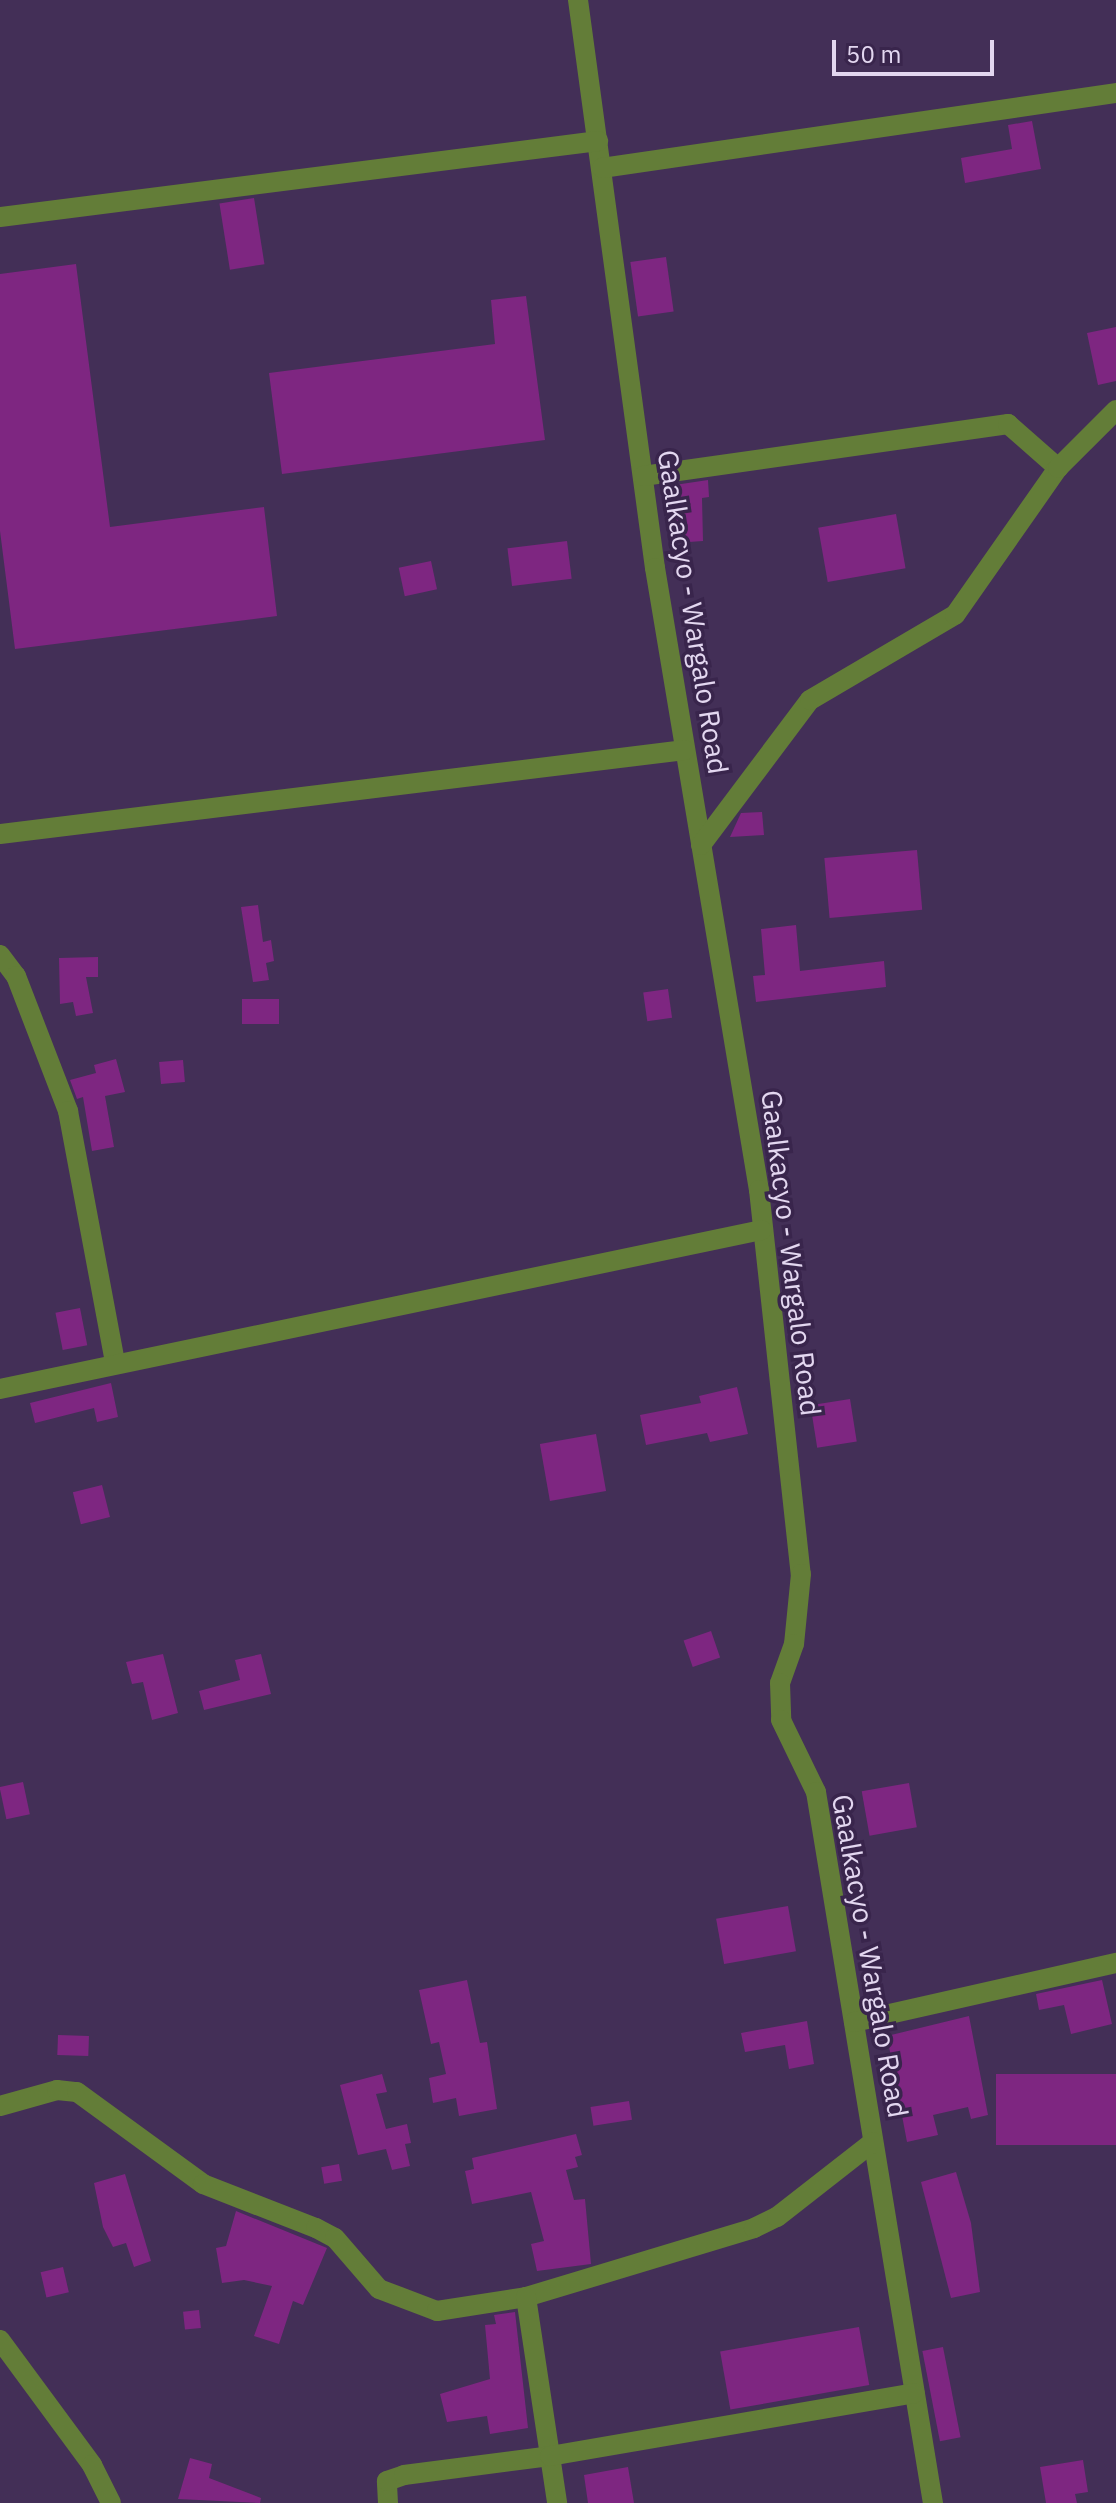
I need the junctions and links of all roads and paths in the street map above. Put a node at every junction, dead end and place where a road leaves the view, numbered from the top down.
1 (578, 0) edge
2 (1116, 93) edge
3 (598, 141) junction
4 (602, 168) junction
5 (0, 217) edge
6 (1116, 410) edge
7 (1058, 468) junction
8 (643, 476) junction
9 (685, 750) junction
10 (0, 834) edge
11 (701, 845) junction
12 (0, 955) edge
13 (762, 1230) junction
14 (115, 1363) junction
15 (0, 1389) edge
16 (1116, 1963) edge
17 (854, 2022) junction
18 (0, 2106) edge
19 (873, 2142) junction
20 (526, 2297) junction
21 (0, 2340) edge
22 (915, 2393) junction
23 (550, 2456) junction
24 (111, 2503) edge
25 (388, 2503) edge
26 (557, 2503) edge
27 (933, 2503) edge

1 - 3 street, Gaalkacyo - Wargalo Road
2 - 4 street
3 - 4 street, Gaalkacyo - Wargalo Road
3 - 5 street
4 - 8 street, Gaalkacyo - Wargalo Road
6 - 7 street
7 - 8 street
7 - 11 street
8 - 9 street, Gaalkacyo - Wargalo Road
9 - 10 street
9 - 11 street, Gaalkacyo - Wargalo Road
11 - 13 street, Gaalkacyo - Wargalo Road
12 - 14 street
13 - 14 street
13 - 17 street, Gaalkacyo - Wargalo Road
14 - 15 street
16 - 17 street
17 - 19 street, Gaalkacyo - Wargalo Road
18 - 20 street
19 - 20 street
19 - 22 street, Gaalkacyo - Wargalo Road
20 - 23 street
21 - 24 street
22 - 23 street
22 - 27 street, Gaalkacyo - Wargalo Road
23 - 25 street
23 - 26 street

